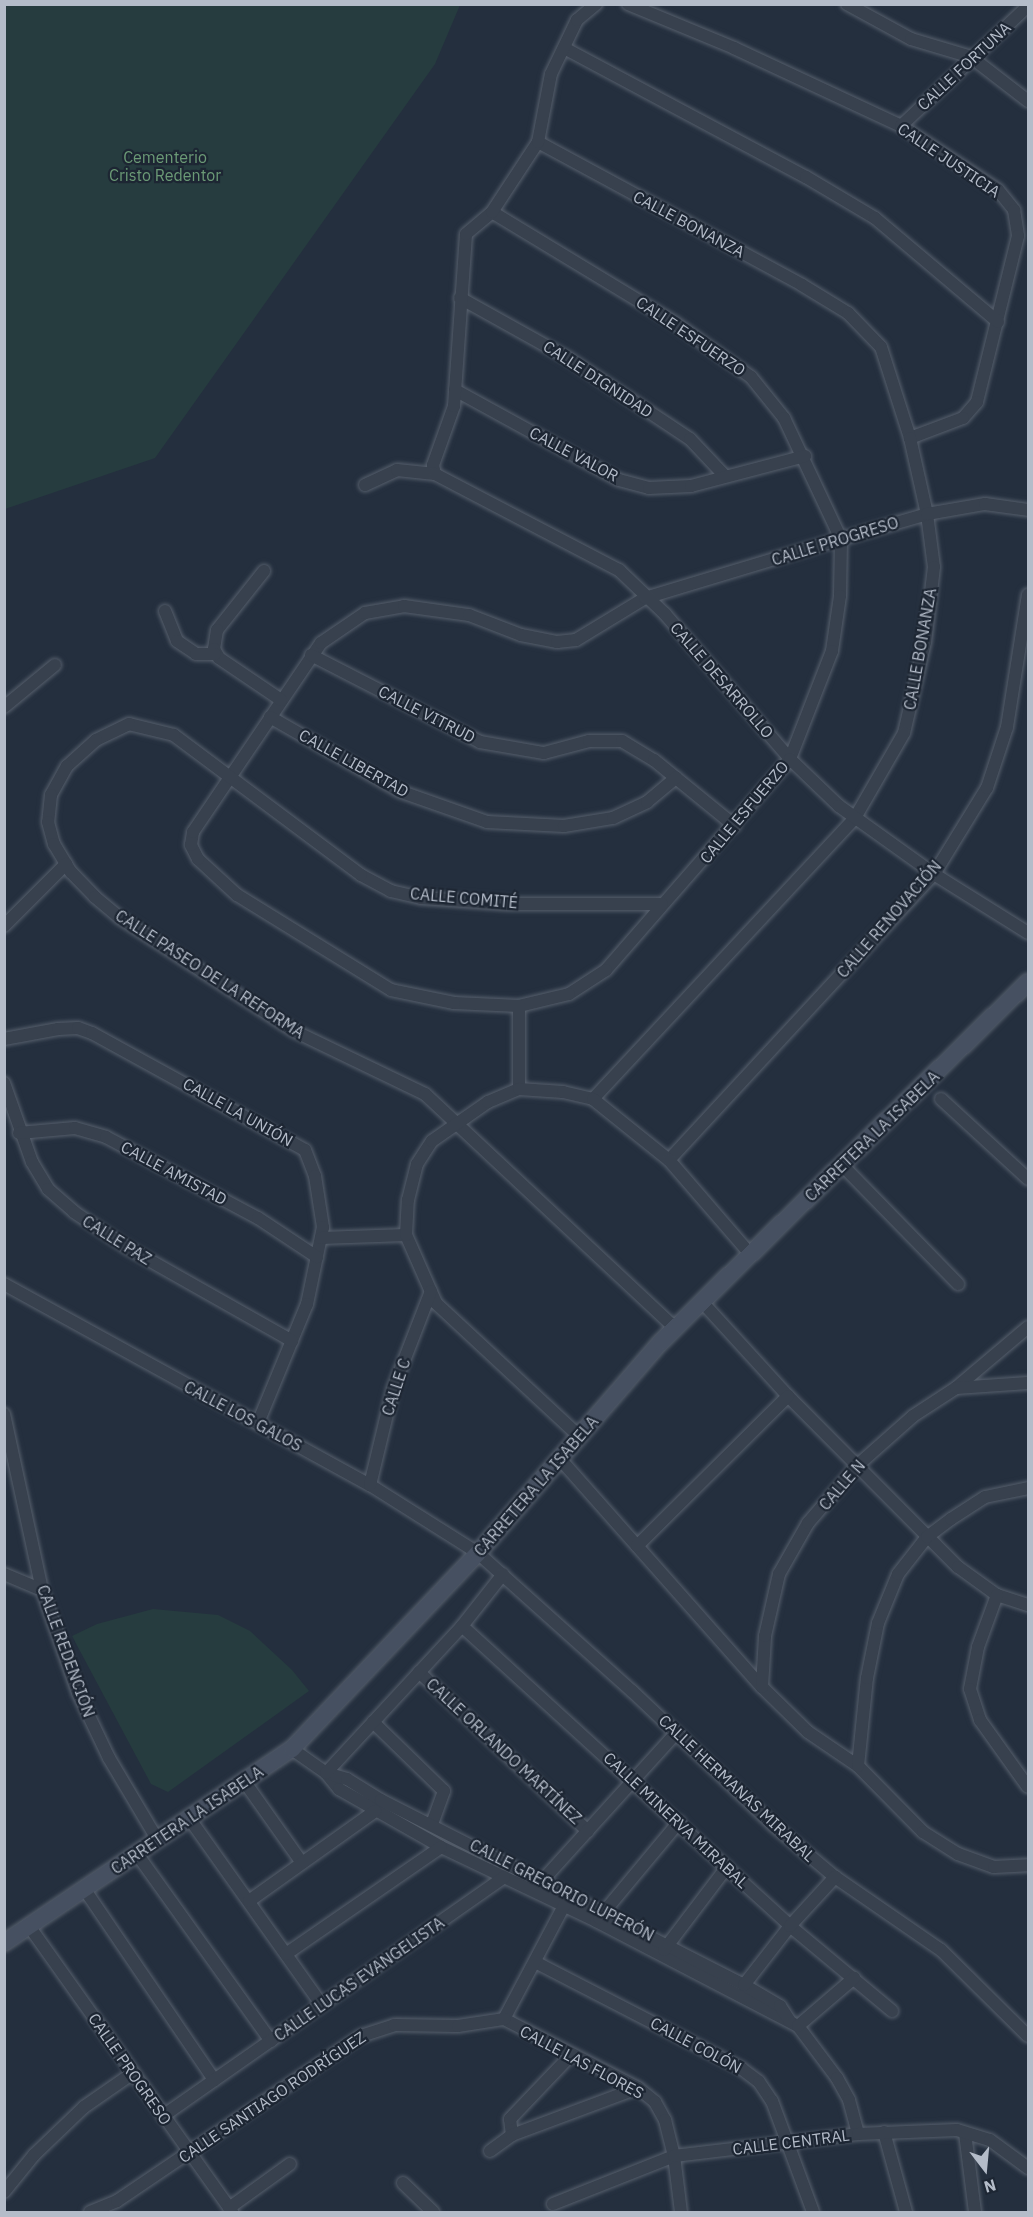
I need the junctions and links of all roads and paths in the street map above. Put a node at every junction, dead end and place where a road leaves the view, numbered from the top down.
1 (596, 4) edge
2 (628, 4) edge
3 (847, 4) edge
4 (1029, 6) edge
5 (566, 49) junction
6 (971, 57) junction
7 (1029, 101) edge
8 (901, 126) junction
9 (538, 142) junction
10 (492, 212) junction
11 (460, 298) junction
12 (998, 322) junction
13 (455, 390) junction
14 (910, 438) junction
15 (805, 456) junction
16 (435, 474) junction
17 (724, 476) junction
18 (364, 485) dead end
19 (1029, 510) edge
20 (927, 514) junction
21 (842, 539) junction
22 (264, 571) dead end
23 (1029, 595) edge
24 (645, 598) junction
25 (165, 611) dead end
26 (215, 654) junction
27 (311, 655) junction
28 (55, 665) dead end
29 (281, 700) junction
30 (4, 707) edge
31 (270, 717) junction
32 (790, 759) junction
33 (231, 777) junction
34 (676, 778) junction
35 (855, 818) junction
36 (735, 826) junction
37 (191, 845) joint
38 (66, 864) junction
39 (934, 874) junction
40 (662, 904) junction
41 (4, 926) edge
42 (1029, 933) edge
43 (1029, 982) edge
44 (519, 1006) junction
45 (4, 1039) edge
46 (4, 1083) edge
47 (519, 1089) junction
48 (593, 1099) junction
49 (941, 1099) dead end
50 (458, 1122) junction
51 (19, 1133) junction
52 (669, 1160) junction
53 (843, 1166) junction
54 (1029, 1179) edge
55 (406, 1235) junction
56 (321, 1238) junction
57 (750, 1254) junction
58 (317, 1257) junction
59 (4, 1284) edge
60 (958, 1284) dead end
61 (431, 1292) junction
62 (703, 1303) junction
63 (1029, 1327) edge
64 (676, 1329) junction
65 (292, 1341) junction
66 (1029, 1383) edge
67 (956, 1388) junction
68 (788, 1396) junction
69 (4, 1414) edge
70 (258, 1423) junction
71 (580, 1437) junction
72 (561, 1460) junction
73 (859, 1464) junction
74 (370, 1485) junction
75 (1029, 1488) edge
76 (927, 1537) junction
77 (637, 1546) junction
78 (478, 1553) junction
79 (4, 1574) edge
80 (503, 1575) junction
81 (42, 1590) junction
82 (997, 1595) junction
83 (1029, 1605) edge
84 (462, 1626) junction
85 (419, 1672) junction
86 (762, 1687) junction
87 (373, 1722) junction
88 (676, 1733) junction
89 (292, 1749) junction
90 (858, 1766) junction
91 (326, 1773) junction
92 (634, 1780) junction
93 (244, 1781) junction
94 (1029, 1787) edge
95 (375, 1810) junction
96 (189, 1818) junction
97 (679, 1822) junction
98 (432, 1824) junction
99 (588, 1831) junction
100 (157, 1839) junction
101 (441, 1847) junction
102 (136, 1854) junction
103 (302, 1863) junction
104 (1029, 1865) edge
105 (727, 1867) junction
106 (504, 1877) junction
107 (835, 1877) junction
108 (542, 1881) junction
109 (85, 1890) junction
110 (249, 1901) junction
111 (567, 1902) junction
112 (600, 1916) junction
113 (29, 1926) junction
114 (789, 1926) junction
115 (4, 1943) edge
116 (665, 1949) junction
117 (286, 1954) junction
118 (537, 1963) junction
119 (854, 1978) junction
120 (744, 1984) junction
121 (322, 2005) junction
122 (892, 2011) dead end
123 (504, 2019) junction
124 (794, 2023) junction
125 (1029, 2036) edge
126 (271, 2042) junction
127 (571, 2055) junction
128 (133, 2073) junction
129 (214, 2080) junction
130 (638, 2088) junction
131 (163, 2116) junction
132 (884, 2132) junction
133 (965, 2133) junction
134 (858, 2134) junction
135 (512, 2135) junction
136 (788, 2142) junction
137 (490, 2151) dead end
138 (189, 2152) junction
139 (674, 2156) junction
140 (290, 2164) dead end
141 (1029, 2168) edge
142 (403, 2183) dead end
143 (4, 2192) edge
144 (553, 2204) dead end
145 (230, 2210) edge
146 (90, 2212) edge
147 (433, 2212) edge
148 (681, 2212) edge
149 (813, 2212) edge
150 (906, 2212) edge
151 (975, 2212) edge

1 - 5 street
2 - 8 street, CALLE JUSTICIA
3 - 6 street
4 - 6 street, CALLE FORTUNA
5 - 9 street
5 - 12 street
6 - 7 street
6 - 8 street, CALLE FORTUNA
8 - 12 street, CALLE JUSTICIA
9 - 10 street
9 - 14 street, CALLE BONANZA
10 - 11 street
10 - 15 street, CALLE ESFUERZO
11 - 13 street
11 - 17 street, CALLE DIGNIDAD
12 - 14 street, CALLE JUSTICIA
13 - 16 street
13 - 17 street, CALLE VALOR
14 - 20 street, CALLE BONANZA
15 - 17 street, CALLE VALOR
15 - 21 street, CALLE ESFUERZO
16 - 18 street
16 - 24 street, CALLE DESARROLLO
19 - 20 street, CALLE PROGRESO
20 - 21 street, CALLE PROGRESO
20 - 35 street, CALLE BONANZA
21 - 24 street, CALLE PROGRESO
21 - 32 street, CALLE ESFUERZO
22 - 26 street
23 - 39 street, CALLE RENOVACIÓN
24 - 27 street, CALLE PROGRESO
24 - 32 street, CALLE DESARROLLO
25 - 26 street
26 - 29 street
27 - 29 street, CALLE PROGRESO
27 - 34 street, CALLE VITRUD
28 - 30 street
29 - 31 street, CALLE PROGRESO
31 - 33 street, CALLE PROGRESO
31 - 34 street, CALLE LIBERTAD
32 - 35 street, CALLE DESARROLLO
32 - 36 street, CALLE ESFUERZO
33 - 37 street, CALLE PROGRESO
33 - 38 street, CALLE PASEO DE LA REFORMA
33 - 40 street, CALLE COMITÉ
34 - 36 street, CALLE VITRUD
35 - 39 street, CALLE DESARROLLO
35 - 48 street, CALLE BONANZA
36 - 40 street, CALLE ESFUERZO
37 - 44 street, CALLE ESFUERZO
38 - 41 street
38 - 50 street, CALLE PASEO DE LA REFORMA
39 - 42 street, CALLE DESARROLLO
39 - 52 street, CALLE RENOVACIÓN
40 - 44 street, CALLE ESFUERZO
43 - 53 main road, CARRETERA LA ISABELA
44 - 47 street
45 - 56 street, CALLE LA UNIÓN
46 - 51 street, CALLE PAZ
47 - 48 street
47 - 50 street
48 - 52 street
49 - 54 street
50 - 55 street
50 - 64 street, CALLE PASEO DE LA REFORMA
51 - 58 street, CALLE AMISTAD
51 - 65 street, CALLE PAZ
52 - 57 street
53 - 57 main road, CARRETERA LA ISABELA
53 - 60 street
55 - 56 street
55 - 61 street
56 - 58 street, CALLE LA UNIÓN
57 - 62 main road, CARRETERA LA ISABELA
58 - 65 street, CALLE LA UNIÓN
59 - 70 street, CALLE LOS GALOS
61 - 71 street
61 - 74 street, CALLE C
62 - 64 main road, CARRETERA LA ISABELA
62 - 68 street
63 - 67 street
64 - 71 main road, CARRETERA LA ISABELA
65 - 70 street, CALLE LA UNIÓN
66 - 67 street, CALLE N
67 - 73 street, CALLE N
68 - 73 street
68 - 77 street
69 - 81 street, CALLE REDENCIÓN
70 - 74 street, CALLE LOS GALOS
71 - 72 main road, CARRETERA LA ISABELA
72 - 77 street
72 - 78 main road, CARRETERA LA ISABELA
73 - 76 street
73 - 86 street, CALLE N
74 - 78 street, CALLE LOS GALOS
75 - 76 street
76 - 82 street
76 - 90 street
77 - 86 street
78 - 80 street, CALLE HERMANAS MIRABAL
78 - 89 main road, CARRETERA LA ISABELA
79 - 81 street
80 - 84 street
80 - 88 street, CALLE HERMANAS MIRABAL
81 - 100 street, CALLE REDENCIÓN
82 - 83 street
82 - 94 street
84 - 85 street
84 - 92 street, CALLE MINERVA MIRABAL
85 - 87 street
85 - 99 street, CALLE ORLANDO MARTÍNEZ
86 - 90 street
87 - 91 street
87 - 98 street
88 - 92 street
88 - 107 street, CALLE HERMANAS MIRABAL
89 - 91 street, CALLE GREGORIO LUPERÓN
89 - 93 main road, CARRETERA LA ISABELA
90 - 104 street
91 - 95 street, CALLE GREGORIO LUPERÓN
91 - 98 street, CALLE GREGORIO LUPERÓN
92 - 97 street, CALLE MINERVA MIRABAL
92 - 99 street
93 - 96 main road, CARRETERA LA ISABELA
93 - 103 street
95 - 101 street, CALLE GREGORIO LUPERÓN
95 - 103 street
96 - 100 main road, CARRETERA LA ISABELA
96 - 110 street
97 - 105 street, CALLE MINERVA MIRABAL
97 - 112 street
98 - 108 street, CALLE GREGORIO LUPERÓN
99 - 108 street
100 - 102 main road, CARRETERA LA ISABELA
101 - 106 street, CALLE GREGORIO LUPERÓN
101 - 117 street
102 - 109 main road, CARRETERA LA ISABELA
102 - 126 street
103 - 110 street
105 - 114 street, CALLE MINERVA MIRABAL
105 - 116 street
106 - 111 street, CALLE GREGORIO LUPERÓN
106 - 121 street, CALLE LUCAS EVANGELISTA
107 - 114 street
107 - 125 street, CALLE HERMANAS MIRABAL
108 - 111 street, CALLE GREGORIO LUPERÓN
109 - 113 main road, CARRETERA LA ISABELA
109 - 129 street
110 - 117 street
111 - 112 street, CALLE GREGORIO LUPERÓN
111 - 118 street
112 - 116 street, CALLE GREGORIO LUPERÓN
113 - 115 main road, CARRETERA LA ISABELA
113 - 128 street, CALLE PROGRESO
114 - 119 street, CALLE MINERVA MIRABAL
114 - 120 street
116 - 120 street, CALLE GREGORIO LUPERÓN
116 - 124 street, CALLE GREGORIO LUPERÓN
117 - 121 street
118 - 123 street
118 - 136 street, CALLE COLÓN
119 - 122 street, CALLE MINERVA MIRABAL
119 - 124 street
120 - 124 street, CALLE GREGORIO LUPERÓN
121 - 126 street, CALLE LUCAS EVANGELISTA
123 - 127 street, CALLE LAS FLORES
123 - 138 street, CALLE SANTIAGO RODRÍGUEZ
124 - 134 street, CALLE GREGORIO LUPERÓN
126 - 129 street, CALLE LUCAS EVANGELISTA
127 - 130 street, CALLE LAS FLORES
127 - 135 street
128 - 131 street, CALLE PROGRESO
128 - 143 street
129 - 131 street, CALLE LUCAS EVANGELISTA
130 - 135 street
130 - 139 street, CALLE LAS FLORES
131 - 138 street, CALLE PROGRESO
132 - 133 street, CALLE CENTRAL
132 - 134 street, CALLE CENTRAL
132 - 150 street
133 - 141 street, CALLE CENTRAL
133 - 151 street
134 - 136 street, CALLE CENTRAL
135 - 137 street
136 - 139 street, CALLE CENTRAL
136 - 149 street, CALLE COLÓN
138 - 145 street, CALLE PROGRESO
138 - 146 street, CALLE SANTIAGO RODRÍGUEZ
139 - 144 street, CALLE CENTRAL
139 - 148 street, CALLE LAS FLORES
140 - 145 street
142 - 147 street

